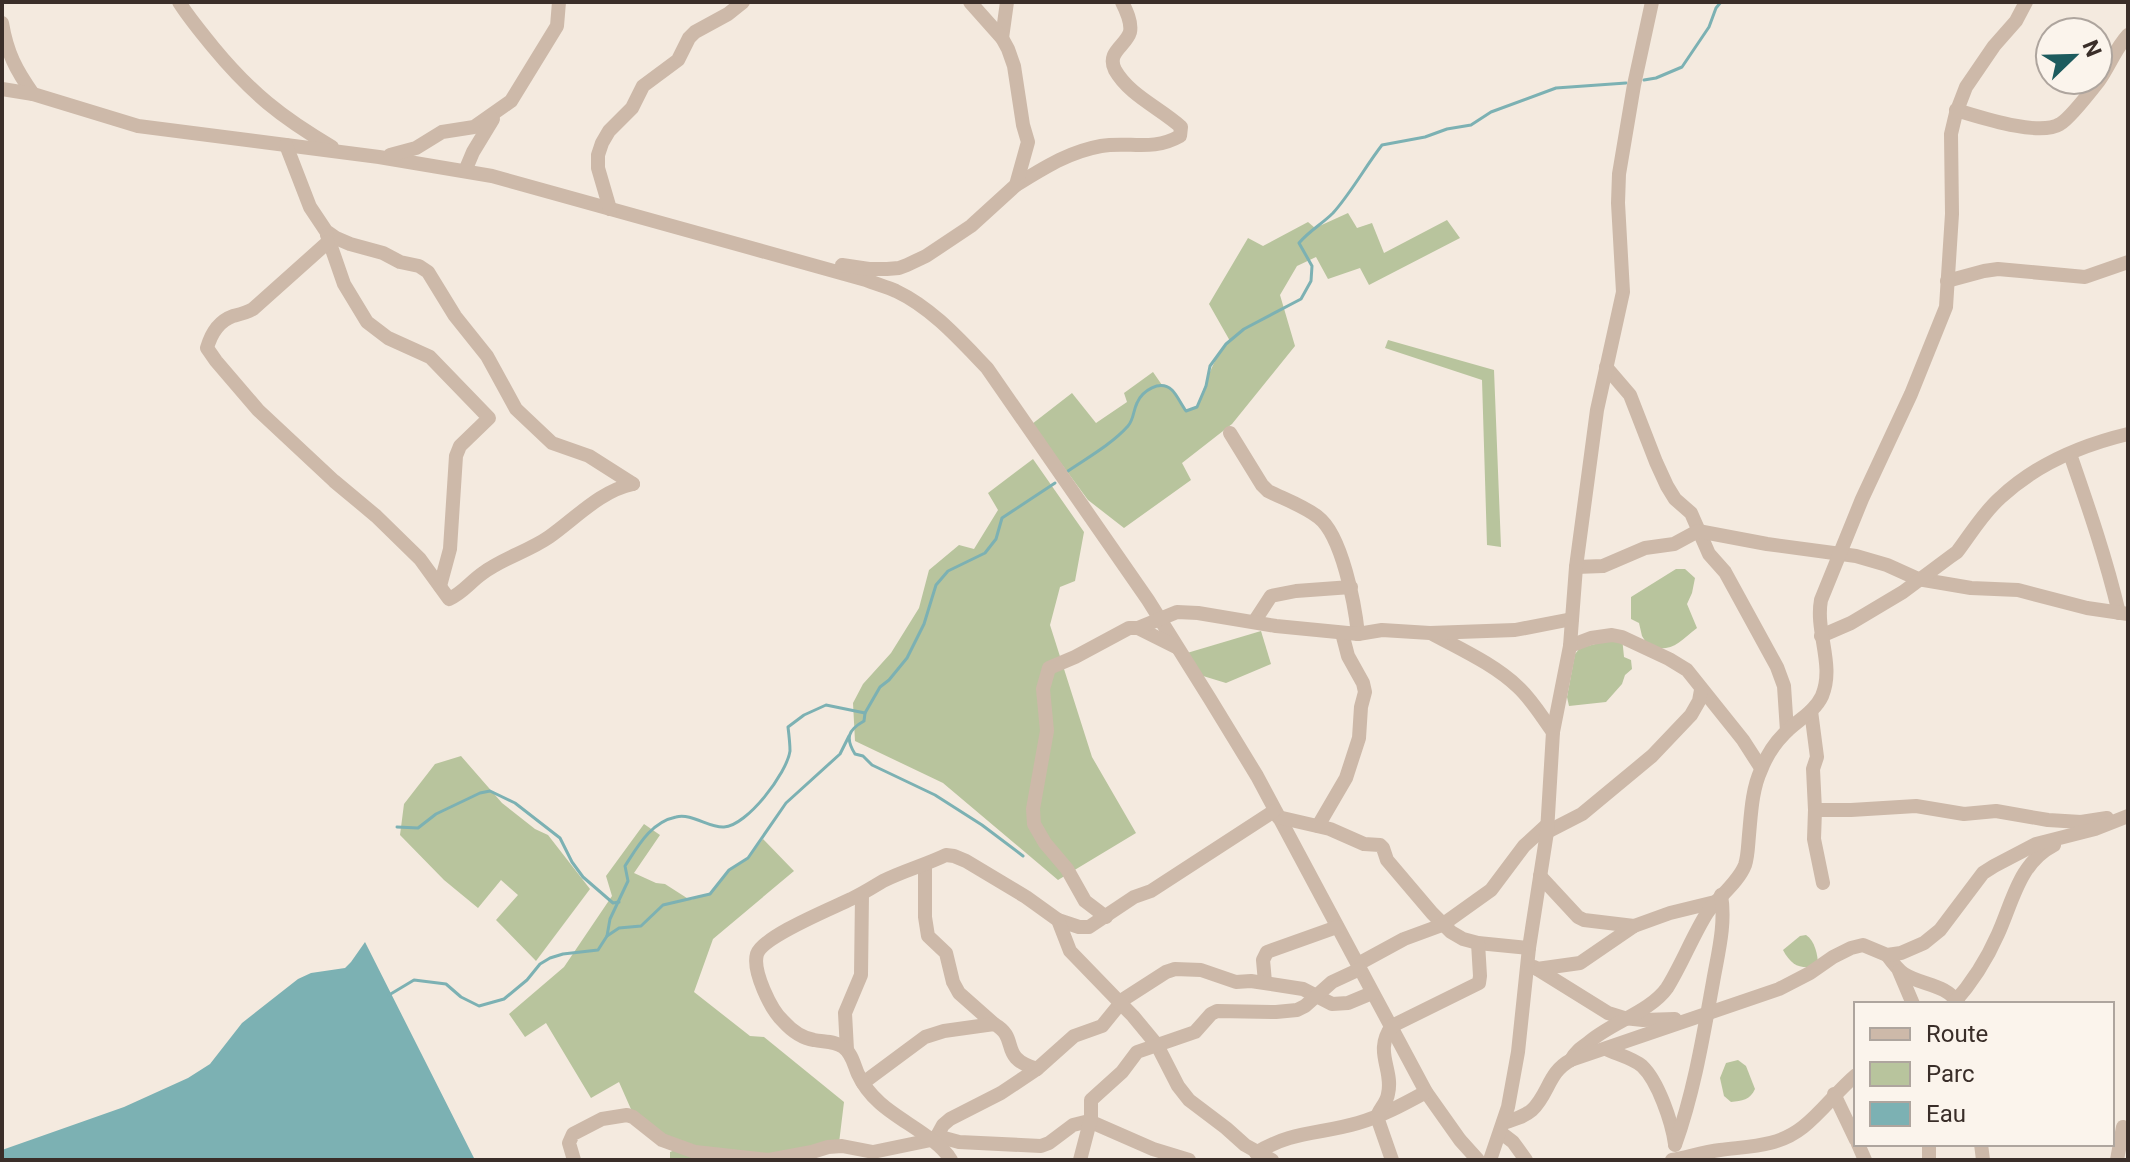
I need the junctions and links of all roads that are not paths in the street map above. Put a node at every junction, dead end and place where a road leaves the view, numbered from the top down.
1 (179, 2) edge
2 (559, 2) edge
3 (743, 2) edge
4 (970, 2) edge
5 (1007, 2) edge
6 (1122, 2) edge
7 (1652, 2) edge
8 (2026, 2) edge
9 (2, 23) edge
10 (2128, 35) edge
11 (1002, 38) junction
12 (2, 89) edge
13 (33, 94) junction
14 (1956, 110) junction
15 (497, 111) junction
16 (286, 145) junction
17 (339, 152) junction
18 (379, 157) junction
19 (465, 171) junction
20 (1016, 185) junction
21 (610, 209) junction
22 (327, 236) junction
23 (793, 259) junction
24 (2128, 262) edge
25 (1947, 281) junction
26 (1606, 367) junction
27 (512, 403) junction
28 (489, 418) junction
29 (1230, 433) dead end
30 (2128, 434) edge
31 (2070, 454) junction
32 (1698, 531) junction
33 (1838, 553) junction
34 (1576, 567) junction
35 (1918, 579) junction
36 (440, 586) junction
37 (1351, 587) junction
38 (2124, 613) edge
39 (1572, 619) junction
40 (1160, 620) junction
41 (1254, 622) junction
42 (1138, 628) junction
43 (1342, 633) junction
44 (1430, 633) junction
45 (1358, 634) junction
46 (1821, 636) junction
47 (1570, 646) junction
48 (1176, 647) junction
49 (1701, 690) junction
50 (1811, 711) junction
51 (1787, 731) junction
52 (1553, 732) junction
53 (1761, 768) junction
54 (1815, 810) junction
55 (1276, 814) junction
56 (2128, 815) edge
57 (1318, 826) junction
58 (1548, 828) junction
59 (2072, 836) junction
60 (925, 865) junction
61 (1540, 876) junction
62 (1823, 883) dead end
63 (862, 894) junction
64 (1718, 899) junction
65 (1106, 917) junction
66 (1058, 920) junction
67 (1442, 925) junction
68 (1634, 926) junction
69 (1337, 927) junction
70 (1478, 943) junction
71 (1529, 948) junction
72 (1887, 955) junction
73 (1359, 966) junction
74 (1532, 967) junction
75 (1899, 971) junction
76 (1265, 982) junction
77 (1372, 993) junction
78 (1315, 995) junction
79 (1120, 1002) junction
80 (1912, 1002) edge
81 (1955, 1002) edge
82 (1957, 1002) edge
83 (1708, 1012) junction
84 (1624, 1018) junction
85 (1691, 1019) junction
86 (994, 1024) junction
87 (1392, 1026) junction
88 (1157, 1045) junction
89 (1606, 1049) junction
90 (847, 1050) junction
91 (1571, 1060) junction
92 (1037, 1069) junction
93 (1854, 1077) edge
94 (863, 1083) junction
95 (1426, 1092) junction
96 (1834, 1094) junction
97 (1377, 1117) junction
98 (1089, 1121) junction
99 (2121, 1126) edge
100 (1501, 1128) junction
101 (1854, 1136) edge
102 (934, 1138) junction
103 (1247, 1153) edge
104 (1673, 1155) edge
105 (1473, 1158) edge
106 (574, 1160) edge
107 (951, 1160) edge
108 (1080, 1160) edge
109 (1189, 1160) edge
110 (1272, 1160) edge
111 (1392, 1160) edge
112 (1490, 1160) edge
113 (1526, 1160) edge
114 (2117, 1160) edge

1 - 17 street
2 - 15 street
3 - 21 street
4 - 11 street
5 - 11 street
6 - 20 street
7 - 26 street
8 - 14 street
9 - 13 street
10 - 14 street
11 - 20 street
12 - 13 street
13 - 16 street
14 - 25 street
15 - 18 street
15 - 19 street
16 - 17 street
16 - 22 street
17 - 18 street
18 - 19 street
19 - 21 street
20 - 23 street
21 - 23 street
22 - 27 street
22 - 28 street
22 - 36 street
23 - 40 street
24 - 25 street
25 - 33 street
26 - 32 street
26 - 34 street
27 - 28 street
27 - 36 street
28 - 36 street
29 - 37 street
30 - 31 street
31 - 35 street
31 - 38 street
32 - 33 street
32 - 34 street
32 - 51 street
33 - 35 street
33 - 46 street
34 - 39 street
35 - 38 street
35 - 46 street
37 - 41 street
37 - 45 street
39 - 44 street
39 - 47 street
40 - 41 street
40 - 42 street
40 - 48 street
41 - 43 street
42 - 48 street
42 - 65 street
43 - 45 street
43 - 57 street
44 - 45 street
44 - 52 street
46 - 50 street
47 - 49 street
47 - 52 street
48 - 55 street
49 - 53 street
49 - 58 street
50 - 51 street
50 - 54 street
51 - 53 street
52 - 58 street
53 - 64 street
54 - 56 street
54 - 62 street
55 - 57 street
55 - 65 street
55 - 69 street
56 - 59 street
57 - 67 street
58 - 61 street
58 - 67 street
59 - 72 street
59 - 82 street
60 - 63 street
60 - 66 street
60 - 86 street
61 - 68 street
61 - 71 street
63 - 90 street
63 - 90 street
64 - 68 street
64 - 83 street
64 - 84 street
65 - 66 street
66 - 79 street
67 - 70 street
67 - 73 street
68 - 74 street
69 - 73 street
69 - 76 street
70 - 71 street
70 - 87 street
71 - 74 street
72 - 75 street
72 - 83 street
73 - 77 street
73 - 78 street
74 - 84 street
74 - 100 street
75 - 80 street
75 - 81 street
76 - 78 street
76 - 79 street
77 - 78 street
77 - 87 street
78 - 88 street
79 - 88 street
79 - 92 street
83 - 85 street
83 - 104 street
84 - 85 street
84 - 91 street
85 - 89 street
86 - 92 street
86 - 94 street
87 - 95 street
87 - 97 street
88 - 98 street
88 - 103 street
89 - 91 street
89 - 104 street
90 - 94 street
91 - 100 street
92 - 102 street
93 - 96 street
94 - 102 street
95 - 97 street
95 - 105 street
96 - 101 street
96 - 104 street
97 - 103 street
97 - 111 street
98 - 102 street
98 - 108 street
98 - 109 street
99 - 114 street
100 - 112 street
100 - 113 street
102 - 106 street
102 - 107 street
103 - 110 street

